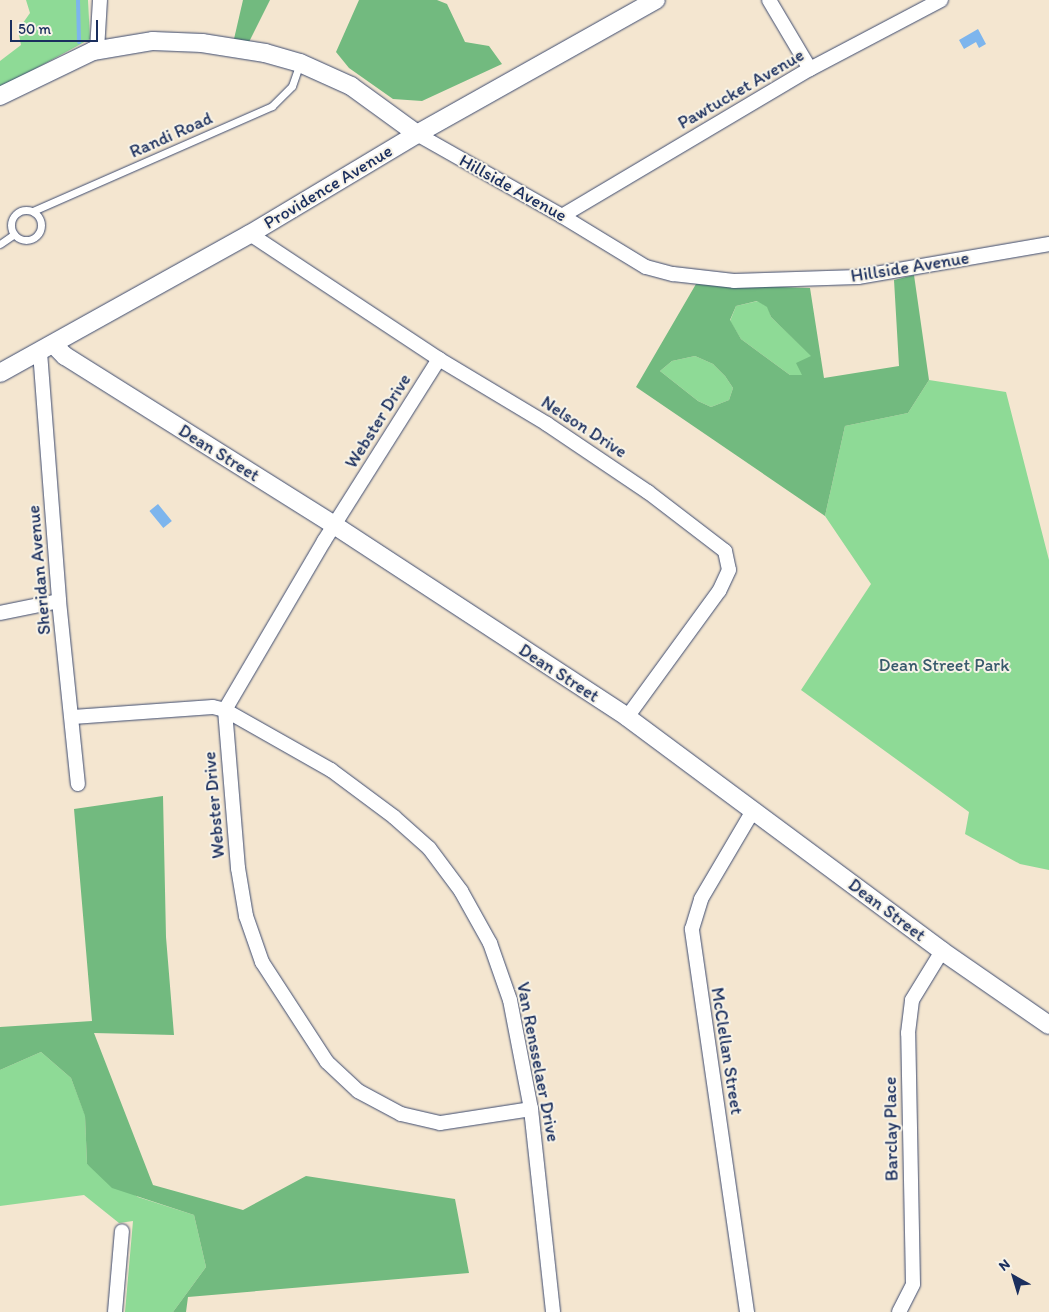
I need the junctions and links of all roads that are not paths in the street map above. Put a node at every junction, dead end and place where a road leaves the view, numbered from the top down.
1 (100, 0) edge
2 (656, 0) edge
3 (769, 0) edge
4 (941, 0) edge
5 (97, 50) junction
6 (300, 63) junction
7 (810, 69) junction
8 (0, 96) edge
9 (417, 134) junction
10 (33, 211) junction
11 (562, 216) junction
12 (250, 234) junction
13 (13, 235) junction
14 (0, 244) edge
15 (1049, 244) edge
16 (47, 348) junction
17 (439, 359) junction
18 (0, 373) edge
19 (334, 525) junction
20 (59, 601) junction
21 (0, 613) edge
22 (225, 710) junction
23 (73, 717) junction
24 (626, 717) junction
25 (78, 784) dead end
26 (754, 809) junction
27 (942, 950) junction
28 (1049, 1025) edge
29 (531, 1109) junction
30 (122, 1231) dead end
31 (115, 1312) edge
32 (553, 1312) edge
33 (747, 1312) edge
34 (899, 1312) edge

1 - 5 street
2 - 9 street, Providence Avenue
3 - 7 street
4 - 7 street, Pawtucket Avenue
5 - 6 street, Hillside Avenue
5 - 8 street, Hillside Avenue
6 - 9 street, Hillside Avenue
6 - 10 lane, Randi Road
7 - 11 street, Pawtucket Avenue
9 - 11 street, Hillside Avenue
9 - 12 street, Providence Avenue
10 - 13 lane, Randi Road
10 - 13 lane
11 - 15 street, Hillside Avenue
12 - 16 street, Providence Avenue
12 - 17 street, Nelson Drive
13 - 14 lane
16 - 18 street, Providence Avenue
16 - 19 street, Dean Street
16 - 20 street, Sheridan Avenue
17 - 19 street, Webster Drive
17 - 24 street, Nelson Drive
19 - 22 street, Webster Drive
19 - 24 street, Dean Street
20 - 21 street
20 - 23 street, Sheridan Avenue
22 - 23 street, Van Rensselaer Drive
22 - 29 street, Van Rensselaer Drive
22 - 29 street, Webster Drive
23 - 25 street, Sheridan Avenue
24 - 26 street, Dean Street
26 - 27 street, Dean Street
26 - 33 street, McClellan Street
27 - 28 street, Dean Street
27 - 34 street, Barclay Place
29 - 32 street, Van Rensselaer Drive
30 - 31 street

